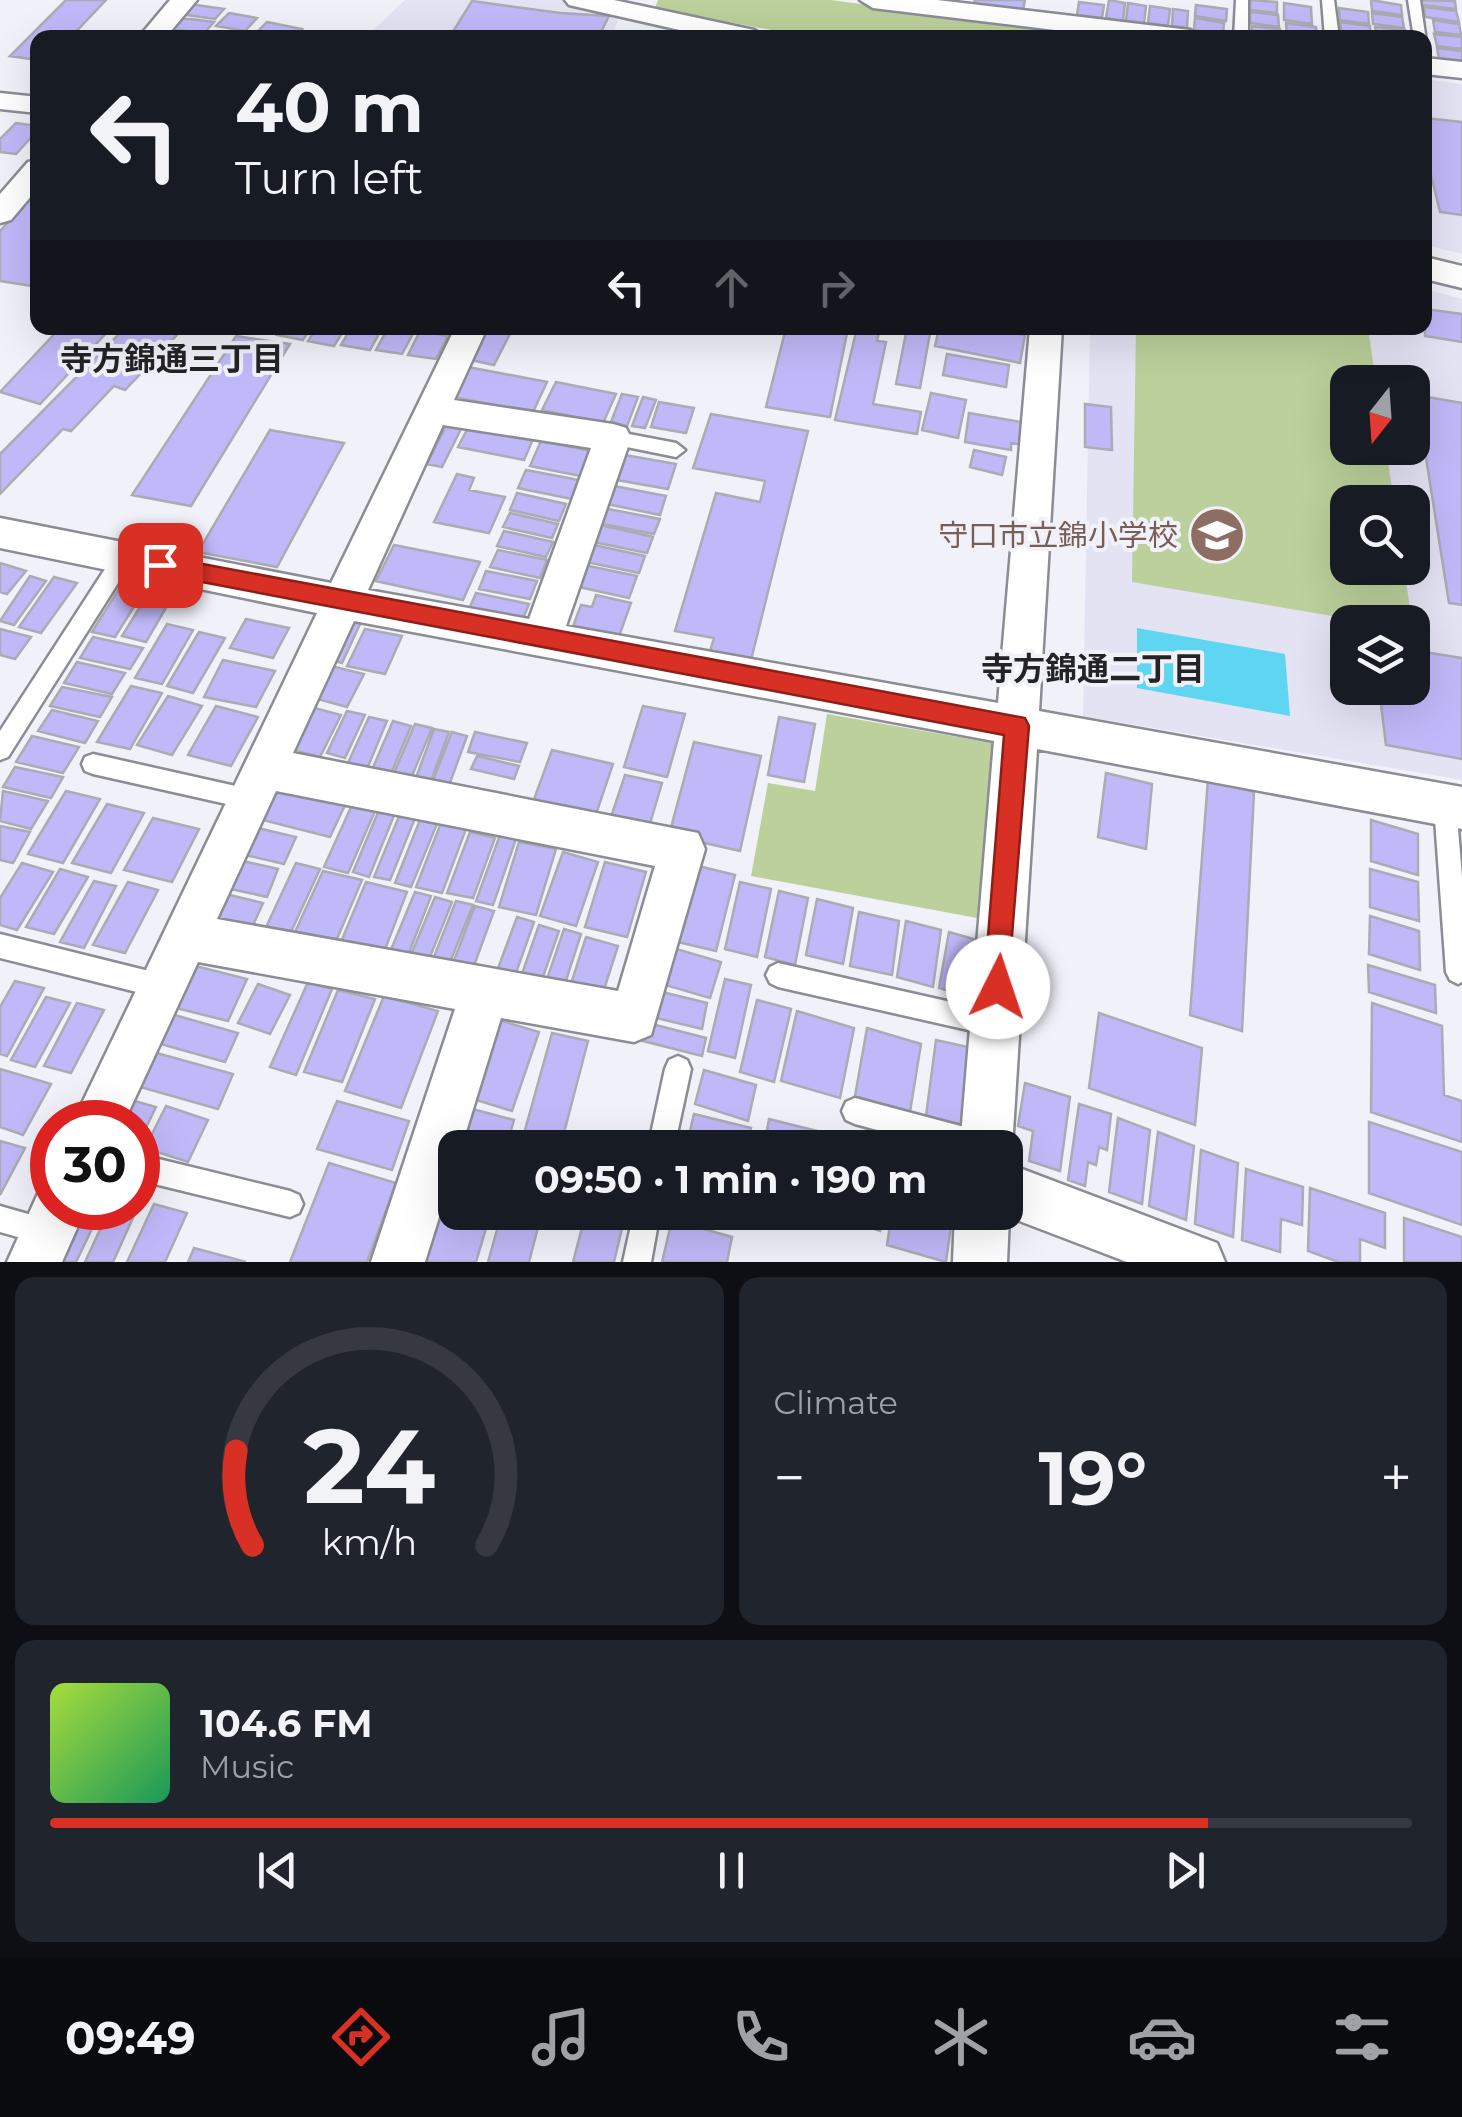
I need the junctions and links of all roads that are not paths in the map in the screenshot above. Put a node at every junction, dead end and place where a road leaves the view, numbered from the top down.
1 (184, 0) edge
2 (578, 0) edge
3 (873, 0) edge
4 (1242, 0) edge
5 (1328, 0) edge
6 (1414, 0) edge
7 (925, 3) edge
8 (633, 5) edge
9 (1067, 20) edge
10 (158, 30) edge
11 (621, 30) edge
12 (725, 30) edge
13 (1135, 30) edge
14 (1241, 30) edge
15 (1331, 30) edge
16 (1420, 30) edge
17 (1432, 64) edge
18 (1462, 70) edge
19 (0, 100) edge
20 (30, 104) edge
21 (30, 178) edge
22 (0, 214) edge
23 (1432, 270) edge
24 (1462, 277) edge
25 (468, 335) edge
26 (1045, 335) edge
27 (432, 410) junction
28 (613, 438) junction
29 (676, 450) dead end
30 (0, 533) edge
31 (123, 558) junction
32 (343, 602) junction
33 (542, 638) junction
34 (1017, 726) junction
35 (0, 750) edge
36 (93, 764) dead end
37 (257, 784) junction
38 (1453, 807) edge
39 (184, 936) junction
40 (0, 946) edge
41 (1458, 972) dead end
42 (778, 975) dead end
43 (162, 986) junction
44 (485, 991) junction
45 (995, 1024) junction
46 (678, 1069) dead end
47 (108, 1100) edge
48 (855, 1111) dead end
49 (665, 1130) edge
50 (907, 1130) edge
51 (993, 1130) edge
52 (160, 1172) edge
53 (1023, 1176) edge
54 (290, 1204) dead end
55 (643, 1230) edge
56 (981, 1230) edge
57 (398, 1262) edge
58 (637, 1262) edge
59 (980, 1262) edge
60 (1198, 1262) edge

1 - 10 street
2 - 8 street
3 - 7 street
4 - 14 lane
5 - 15 lane
6 - 16 lane
7 - 9 street
8 - 11 street
8 - 12 street
9 - 13 street
17 - 18 street
19 - 20 street
21 - 22 street
23 - 24 street
25 - 27 street
26 - 34 street
27 - 28 street
27 - 32 street
28 - 29 lane
28 - 33 street
30 - 31 street
31 - 32 street
31 - 35 lane
32 - 33 street
32 - 37 street
33 - 34 street
34 - 38 street
34 - 45 street
36 - 37 lane
37 - 39 street
37 - 44 street
38 - 41 lane
39 - 43 street
39 - 44 street
40 - 43 lane
42 - 45 lane
43 - 47 street
44 - 57 street
45 - 51 street
46 - 49 lane
48 - 50 lane
52 - 54 lane
53 - 60 street
55 - 58 lane
56 - 59 street

